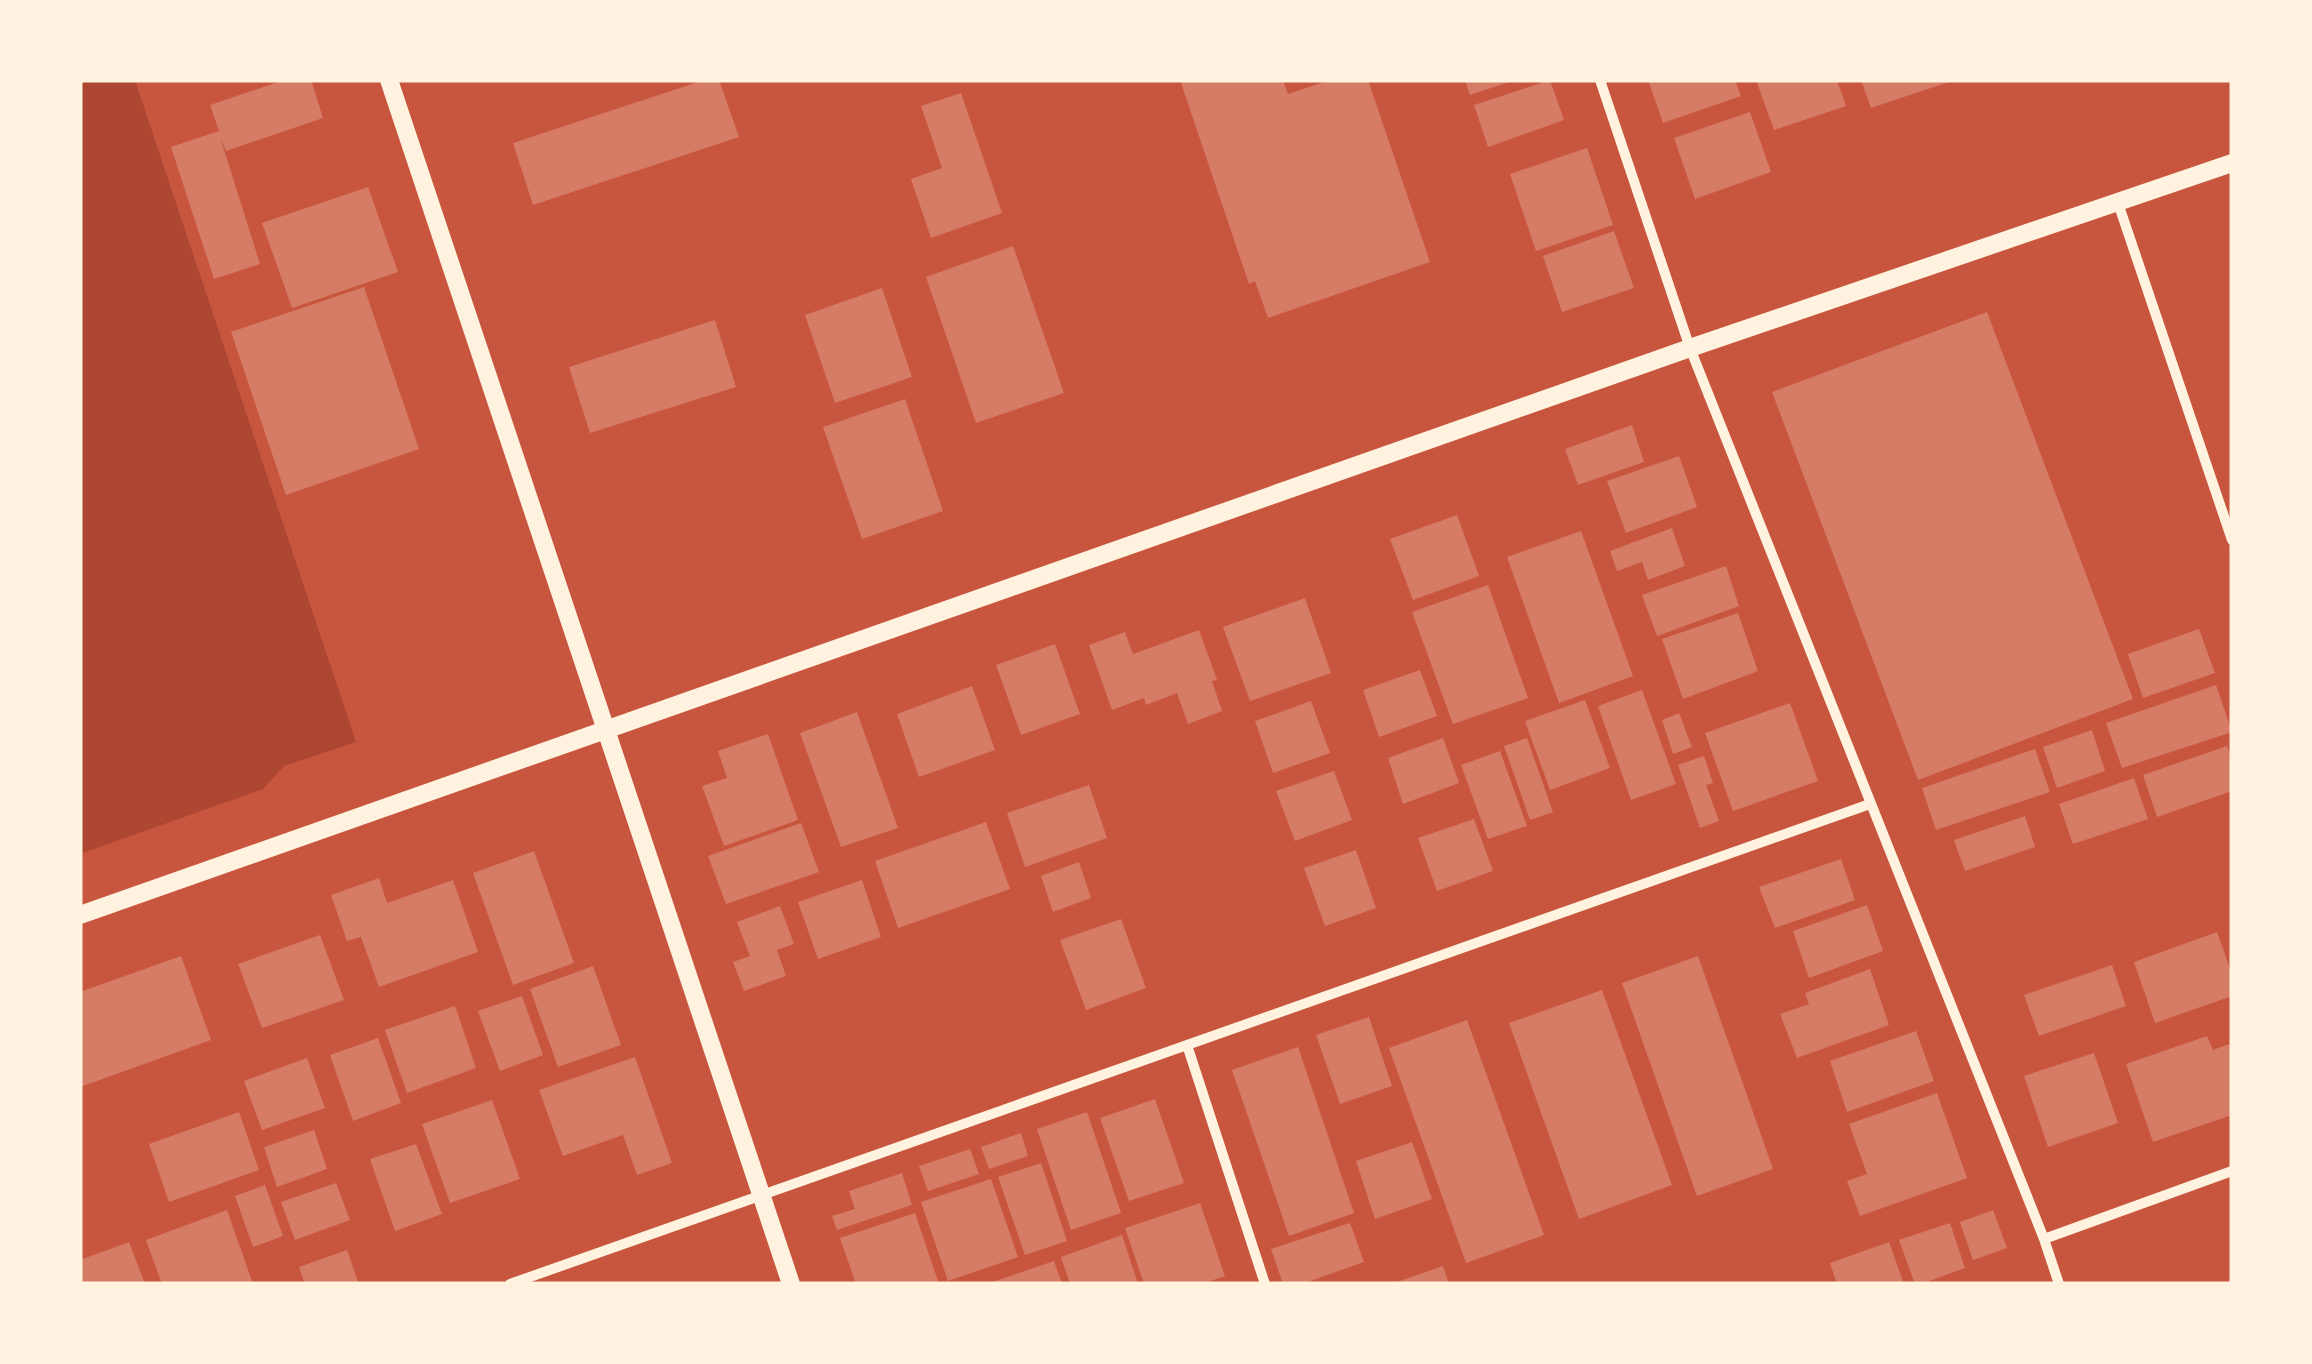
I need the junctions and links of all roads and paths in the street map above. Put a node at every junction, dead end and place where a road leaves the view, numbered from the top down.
1 (390, 80) edge
2 (1600, 80) edge
3 (2232, 163) edge
4 (2118, 203) junction
5 (1690, 348) junction
6 (2232, 540) edge
7 (606, 729) junction
8 (1870, 804) junction
9 (80, 915) edge
10 (1186, 1044) junction
11 (2232, 1171) edge
12 (761, 1194) junction
13 (2044, 1239) junction
14 (510, 1284) edge
15 (790, 1284) edge
16 (1266, 1284) edge
17 (2059, 1284) edge

1 - 7 street
2 - 5 street
3 - 4 street
4 - 5 street
4 - 6 street
5 - 7 street
5 - 8 street
7 - 9 street
7 - 12 street
8 - 10 street
8 - 13 street
10 - 12 street
10 - 16 street
11 - 13 street
12 - 14 street
12 - 15 street
13 - 17 street

